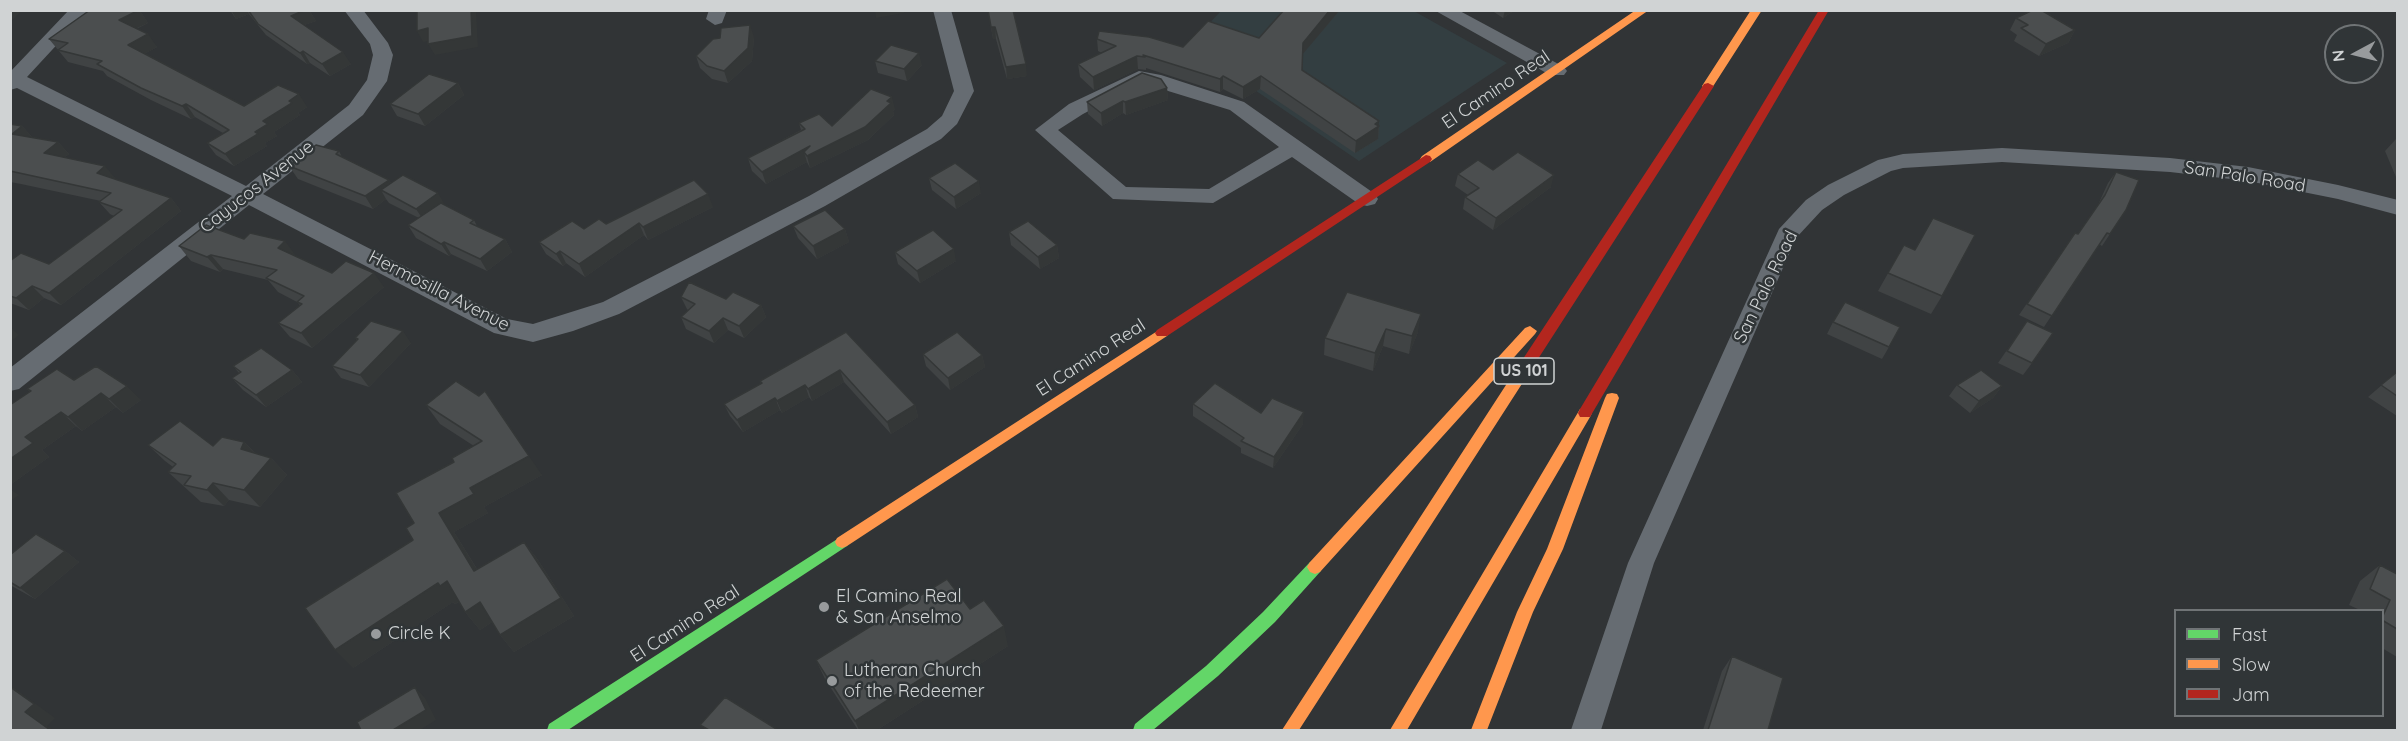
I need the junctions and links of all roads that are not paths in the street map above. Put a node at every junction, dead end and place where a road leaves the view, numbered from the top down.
1 (80, 10) edge
2 (353, 10) edge
3 (942, 10) edge
4 (1443, 10) edge
5 (1644, 10) edge
6 (1757, 10) edge
7 (1824, 10) edge
8 (1557, 71) junction
9 (13, 82) edge
10 (1293, 147) junction
11 (245, 196) junction
12 (1367, 199) junction
13 (2397, 208) edge
14 (1596, 259) junction
15 (1646, 311) junction
16 (10, 382) edge
17 (555, 730) edge
18 (1141, 730) edge
19 (1290, 730) edge
20 (1398, 730) edge
21 (1479, 730) edge
22 (1586, 730) edge

1 - 9 street
2 - 11 street, Cayucos Avenue
3 - 11 street, Hermosilla Avenue
4 - 8 street
5 - 8 main road, El Camino Real
6 - 14 main road, US 101
7 - 15 main road
8 - 12 main road, El Camino Real
9 - 11 street, Hermosilla Avenue
10 - 10 street
10 - 12 street
11 - 16 street, Cayucos Avenue
12 - 17 main road, El Camino Real
13 - 22 street, San Palo Road
14 - 18 main road
14 - 19 main road, US 101
15 - 20 main road
15 - 21 main road

